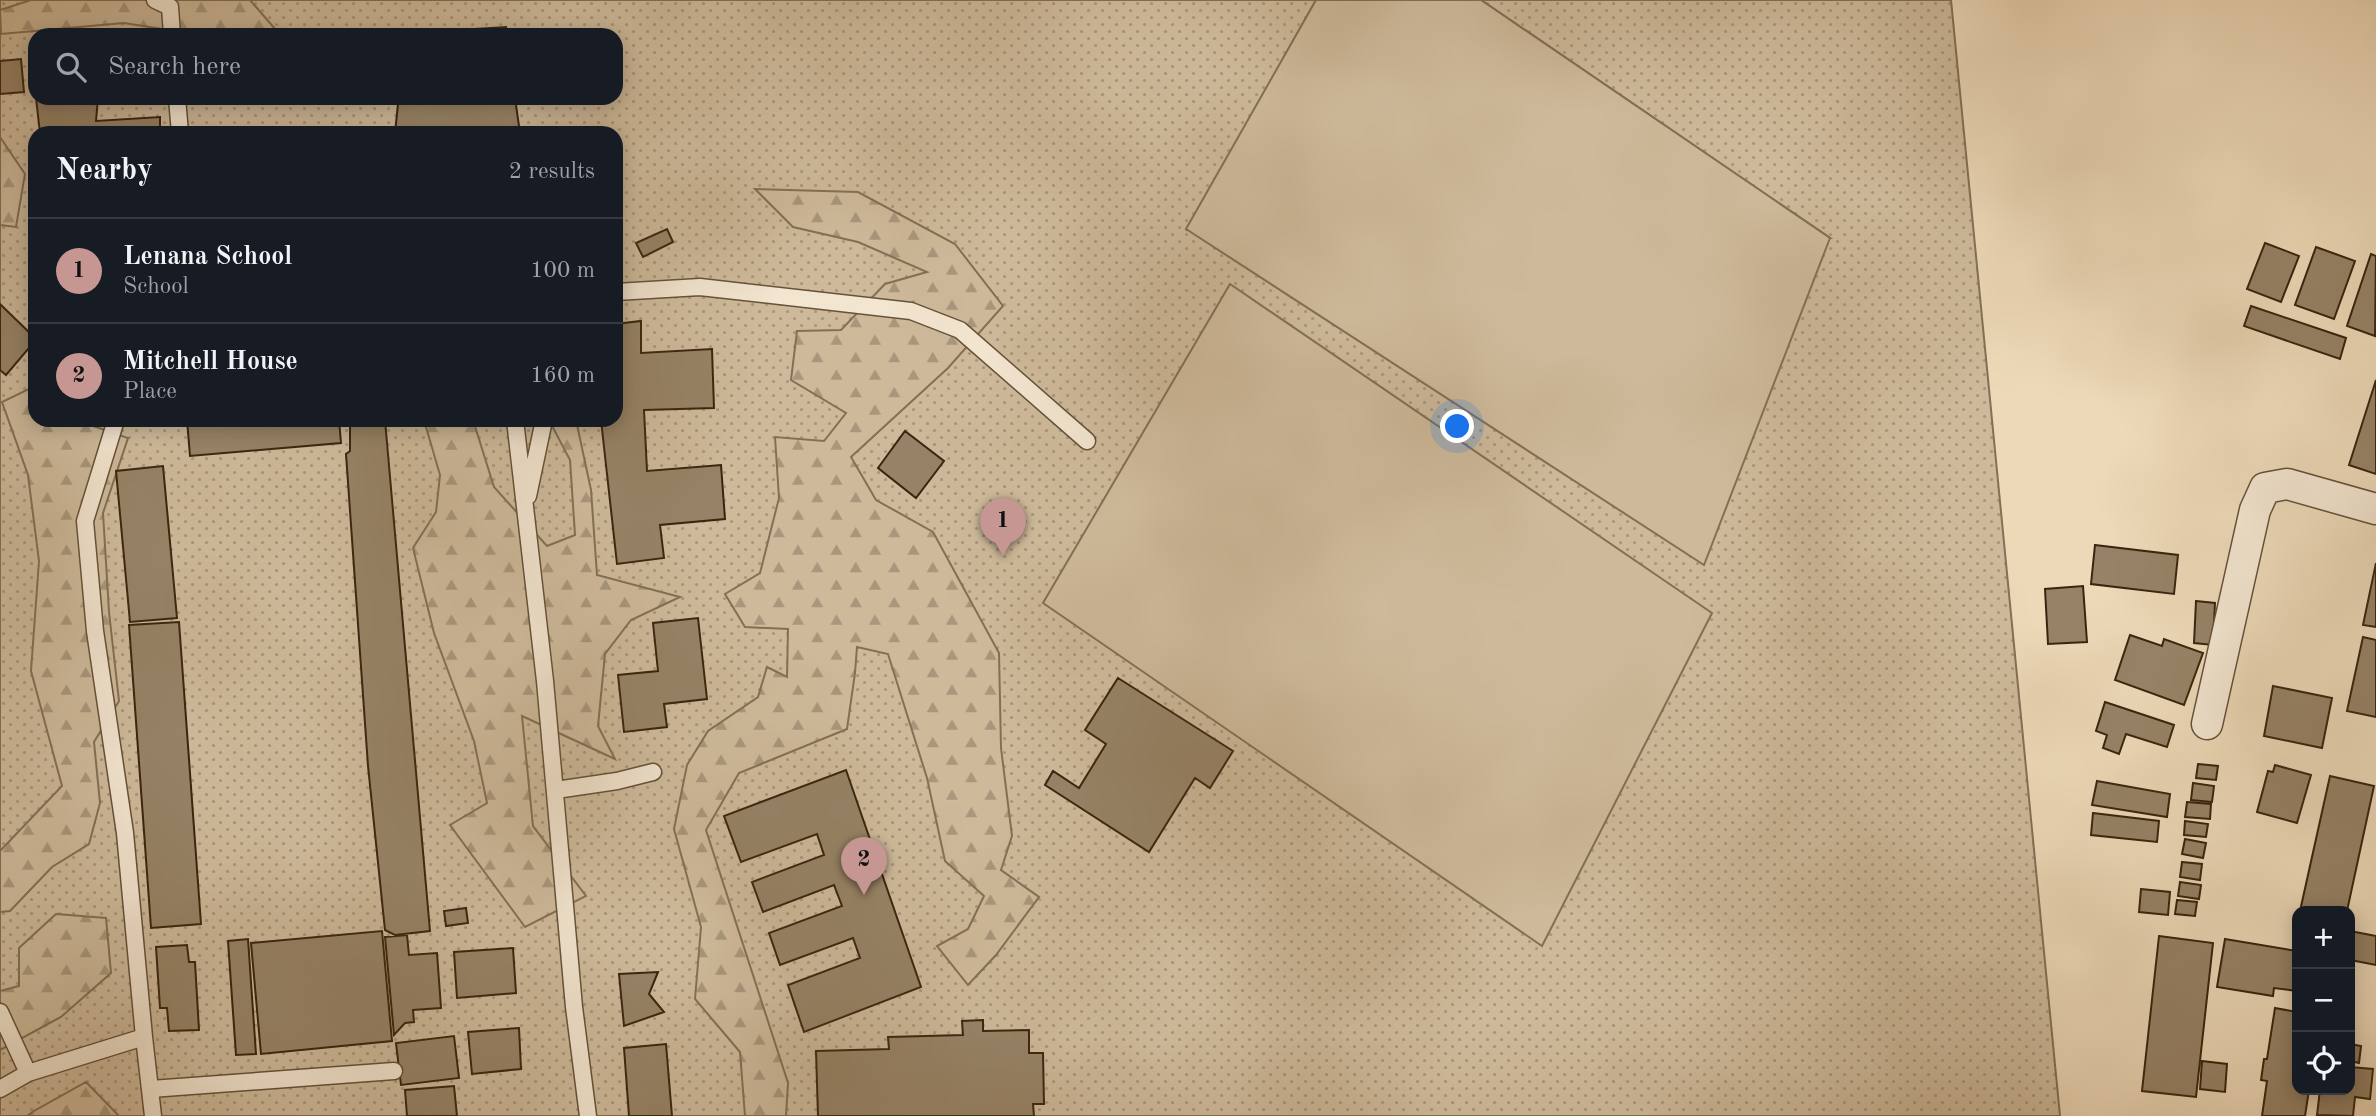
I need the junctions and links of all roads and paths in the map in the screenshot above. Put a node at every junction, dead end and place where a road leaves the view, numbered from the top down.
1 (155, 0) edge
2 (172, 28) edge
3 (178, 105) edge
4 (179, 126) edge
5 (623, 292) edge
6 (114, 427) edge
7 (516, 427) edge
8 (543, 427) edge
9 (1087, 441) dead end
10 (2376, 509) edge
11 (525, 511) junction
12 (2207, 724) dead end
13 (653, 772) dead end
14 (556, 790) junction
15 (0, 1012) edge
16 (144, 1037) junction
17 (394, 1071) dead end
18 (28, 1073) junction
19 (0, 1089) edge
20 (151, 1089) junction
21 (153, 1116) edge
22 (588, 1116) edge

1 - 2 lane
3 - 4 lane
5 - 9 lane
6 - 16 lane
7 - 11 lane
8 - 11 lane
10 - 12 street
11 - 14 lane
13 - 14 lane
14 - 22 lane
15 - 18 lane
16 - 18 lane
16 - 20 lane
17 - 20 lane
18 - 19 lane
20 - 21 lane

